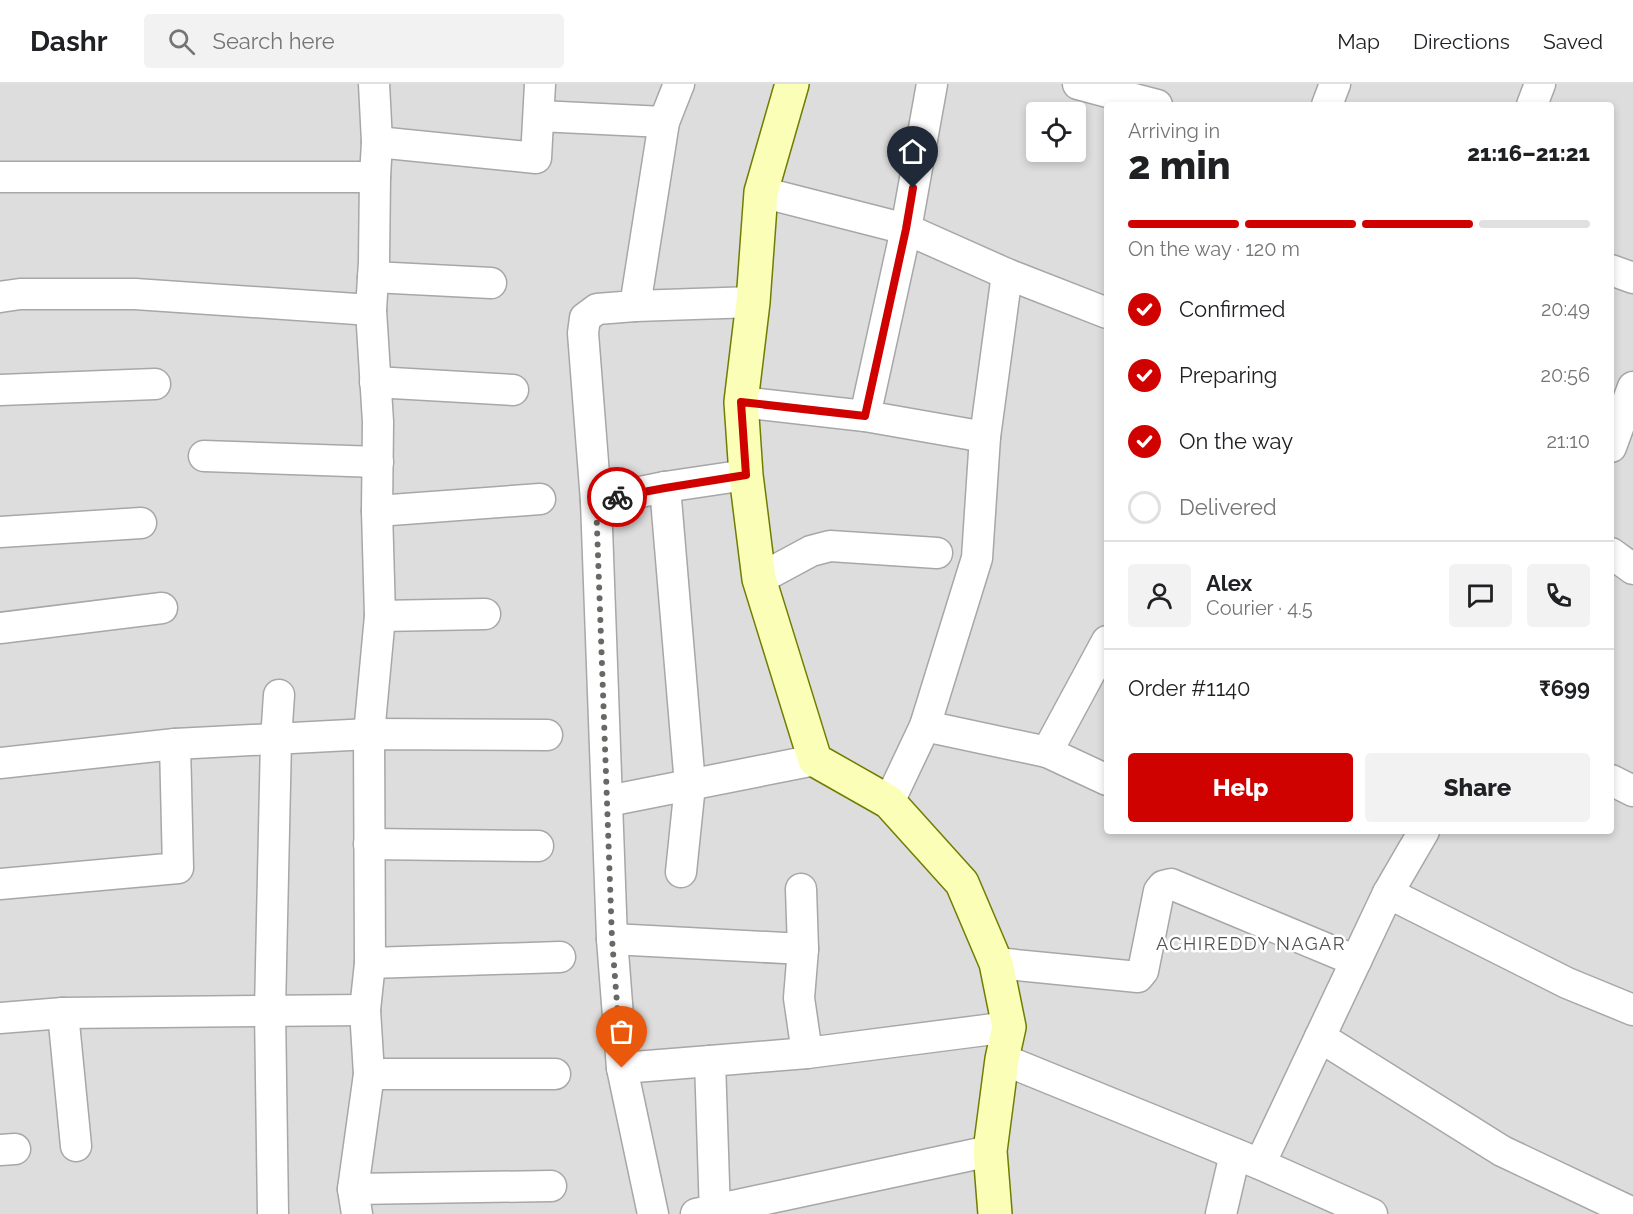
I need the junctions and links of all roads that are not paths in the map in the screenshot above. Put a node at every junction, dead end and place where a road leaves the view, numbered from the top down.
1 (374, 84) edge
2 (540, 84) edge
3 (679, 84) edge
4 (792, 84) edge
5 (932, 84) edge
6 (1078, 84) edge
7 (1335, 84) edge
8 (1540, 84) edge
9 (1117, 89) edge
10 (1150, 102) edge
11 (1328, 102) edge
12 (1533, 102) edge
13 (539, 116) junction
14 (664, 122) junction
15 (377, 142) junction
16 (0, 177) edge
17 (375, 177) junction
18 (761, 192) junction
19 (906, 229) junction
20 (1614, 271) edge
21 (1006, 274) junction
22 (373, 277) junction
23 (1633, 279) edge
24 (491, 283) dead end
25 (0, 297) edge
26 (753, 302) junction
27 (635, 306) junction
28 (371, 310) junction
29 (1104, 312) edge
30 (375, 382) junction
31 (155, 384) dead end
32 (1633, 387) edge
33 (0, 390) edge
34 (513, 390) dead end
35 (741, 402) junction
36 (865, 416) junction
37 (985, 437) junction
38 (1614, 439) edge
39 (204, 456) dead end
40 (378, 462) junction
41 (746, 475) junction
42 (665, 488) junction
43 (540, 499) dead end
44 (596, 501) junction
45 (377, 511) junction
46 (141, 523) dead end
47 (0, 532) edge
48 (937, 553) dead end
49 (1614, 554) edge
50 (1633, 569) edge
51 (759, 579) junction
52 (162, 608) dead end
53 (485, 615) dead end
54 (380, 616) junction
55 (0, 628) edge
56 (1104, 647) edge
57 (279, 695) dead end
58 (925, 726) junction
59 (369, 734) junction
60 (547, 735) dead end
61 (276, 740) junction
62 (175, 744) junction
63 (1047, 752) junction
64 (815, 760) junction
65 (0, 763) edge
66 (1104, 779) edge
67 (1614, 782) edge
68 (690, 785) junction
69 (1633, 791) edge
70 (608, 801) junction
71 (889, 802) junction
72 (1422, 834) edge
73 (369, 844) junction
74 (538, 846) dead end
75 (681, 872) dead end
76 (0, 884) edge
77 (801, 889) dead end
78 (1388, 893) junction
79 (612, 939) junction
80 (803, 949) junction
81 (560, 957) dead end
82 (1356, 961) junction
83 (370, 963) junction
84 (996, 963) junction
85 (270, 1010) junction
86 (365, 1010) junction
87 (1633, 1010) edge
88 (63, 1013) junction
89 (0, 1018) edge
90 (1009, 1027) junction
91 (1320, 1037) junction
92 (807, 1053) junction
93 (1002, 1059) junction
94 (710, 1061) junction
95 (622, 1068) junction
96 (369, 1074) junction
97 (555, 1074) dead end
98 (75, 1146) dead end
99 (990, 1151) junction
100 (1247, 1159) junction
101 (551, 1186) dead end
102 (355, 1201) edge
103 (708, 1213) edge
104 (1633, 1213) edge
105 (273, 1214) edge
106 (653, 1214) edge
107 (995, 1214) edge
108 (1221, 1214) edge
109 (1372, 1214) edge

1 - 15 street
2 - 13 street
3 - 14 street
4 - 18 street
5 - 19 street
6 - 9 street
7 - 11 street
8 - 12 street
9 - 10 street
13 - 14 street
13 - 15 street
14 - 27 street
15 - 17 street
16 - 17 street
17 - 22 street
18 - 19 street
18 - 26 street
19 - 21 street
19 - 36 street
20 - 23 street
21 - 29 street
21 - 37 street
22 - 24 street
22 - 28 street
25 - 28 street
26 - 27 street
26 - 35 street
27 - 44 street
28 - 30 street
30 - 34 street
30 - 40 street
31 - 33 street
32 - 38 street
35 - 36 street
35 - 41 street
36 - 37 street
37 - 58 street
39 - 40 street
40 - 45 street
41 - 42 street
41 - 51 street
42 - 44 street
42 - 68 street
43 - 45 street
44 - 70 street
45 - 54 street
46 - 47 street
48 - 51 street
49 - 50 street
51 - 64 street
52 - 55 street
53 - 54 street
54 - 59 street
56 - 63 street
57 - 61 street
58 - 63 street
58 - 71 street
59 - 60 street
59 - 61 street
59 - 73 street
61 - 62 street
61 - 85 street
62 - 65 street
62 - 76 street
63 - 66 street
64 - 68 street
64 - 71 street
67 - 69 street
68 - 70 street
68 - 75 street
70 - 79 street
71 - 84 street
72 - 78 street
73 - 74 street
73 - 83 street
77 - 80 street
78 - 82 street
78 - 87 street
79 - 80 street
79 - 95 street
80 - 92 street
81 - 83 street
82 - 84 street
82 - 91 street
83 - 86 street
84 - 90 street
85 - 86 street
85 - 88 street
85 - 105 street
86 - 96 street
88 - 89 street
88 - 98 street
90 - 92 street
90 - 93 street
91 - 100 street
91 - 104 street
92 - 94 street
93 - 99 street
93 - 100 street
94 - 95 street
94 - 103 street
95 - 106 street
96 - 97 street
96 - 102 street
99 - 103 street
99 - 107 street
100 - 108 street
100 - 109 street
101 - 102 street

